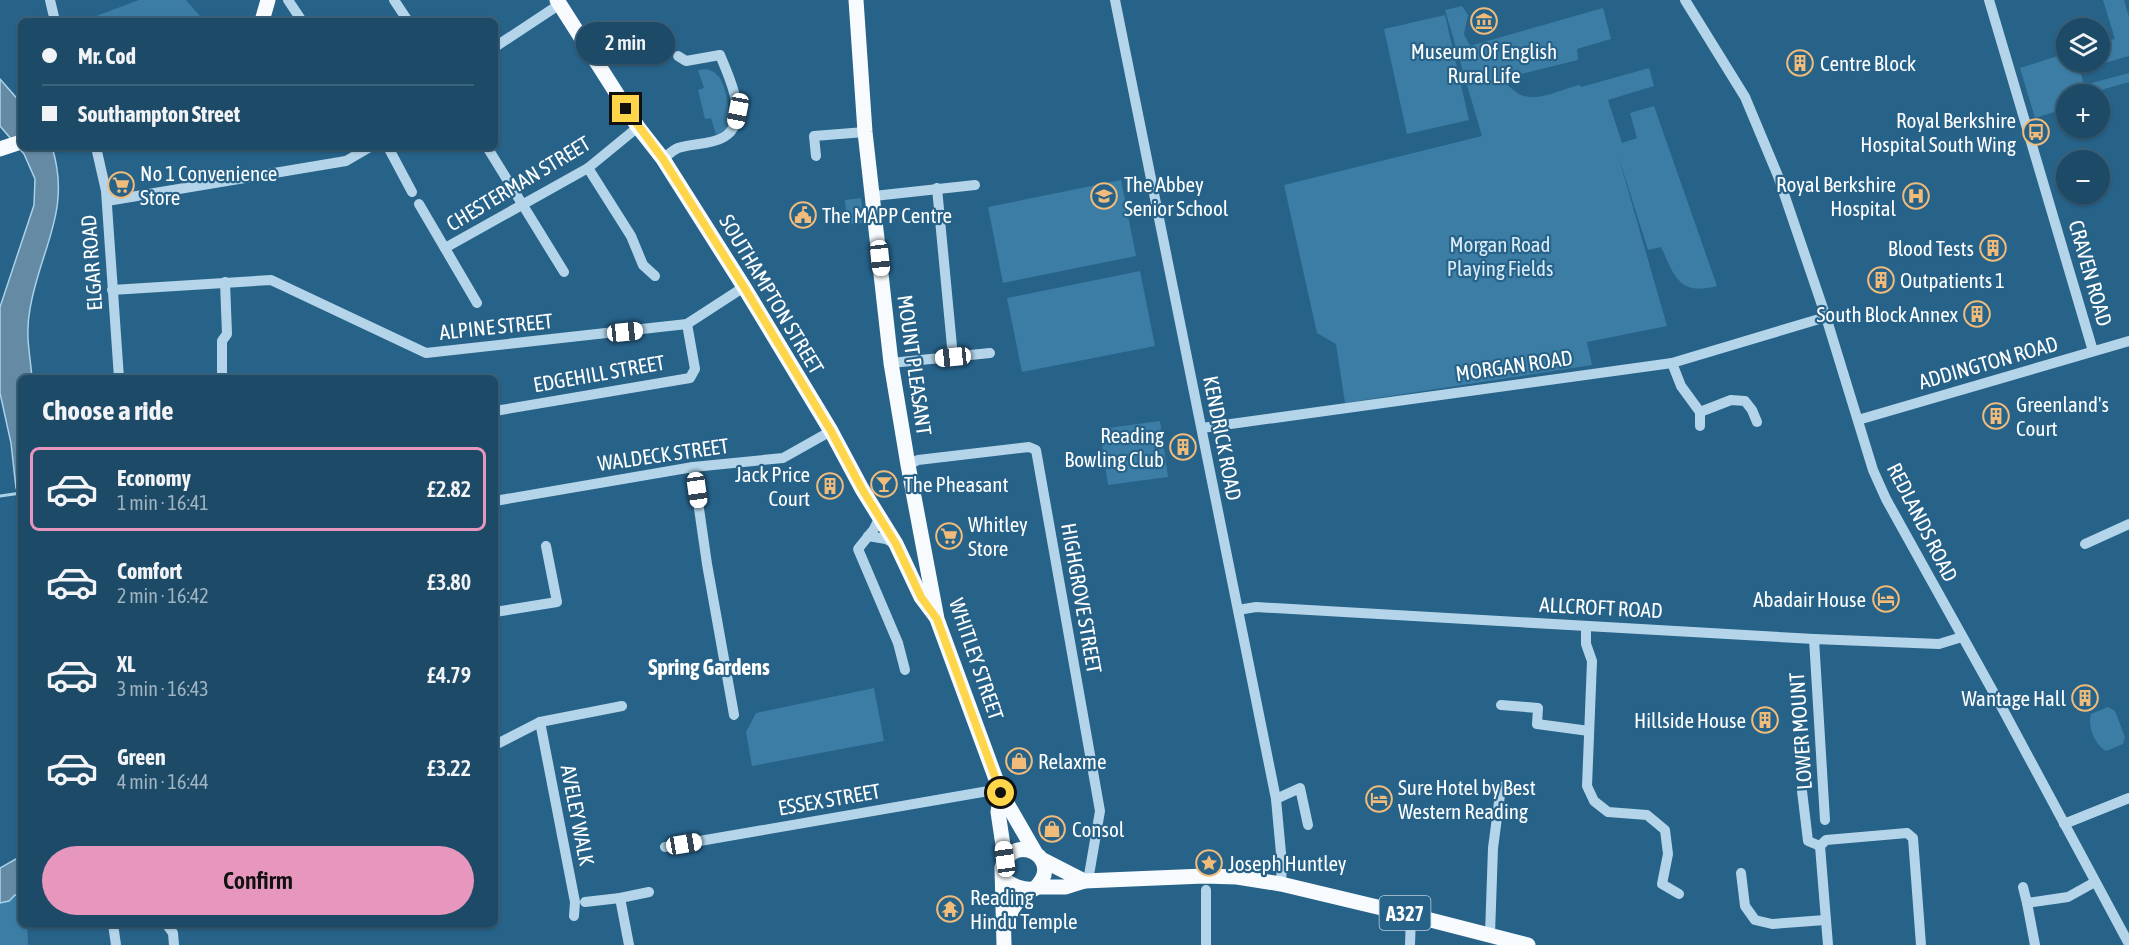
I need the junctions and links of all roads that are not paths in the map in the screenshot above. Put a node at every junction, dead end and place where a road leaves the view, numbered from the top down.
1 (50, 0) edge
2 (268, 0) edge
3 (288, 0) edge
4 (394, 0) edge
5 (856, 0) edge
6 (1115, 0) edge
7 (1685, 0) edge
8 (1989, 0) edge
9 (558, 2) edge
10 (55, 18) edge
11 (263, 18) edge
12 (300, 18) edge
13 (406, 18) edge
14 (498, 45) edge
15 (678, 56) dead end
16 (638, 127) junction
17 (866, 132) junction
18 (97, 150) edge
19 (365, 150) edge
20 (390, 150) edge
21 (489, 150) edge
22 (816, 156) dead end
23 (663, 159) junction
24 (588, 168) junction
25 (975, 185) dead end
26 (937, 188) junction
27 (412, 192) dead end
28 (874, 195) junction
29 (107, 201) junction
30 (419, 204) dead end
31 (523, 205) junction
32 (445, 248) junction
33 (564, 272) dead end
34 (655, 276) dead end
35 (225, 282) junction
36 (744, 287) junction
37 (112, 290) junction
38 (477, 303) dead end
39 (1826, 317) junction
40 (687, 324) junction
41 (2129, 341) edge
42 (2094, 351) junction
43 (990, 353) dead end
44 (953, 357) junction
45 (891, 363) junction
46 (1672, 363) junction
47 (119, 375) edge
48 (222, 375) edge
49 (498, 410) edge
50 (1700, 412) junction
51 (1858, 420) junction
52 (1757, 422) dead end
53 (1700, 426) dead end
54 (1202, 428) junction
55 (831, 431) junction
56 (908, 465) junction
57 (693, 467) junction
58 (498, 500) edge
59 (880, 517) junction
60 (2129, 524) edge
61 (868, 536) junction
62 (896, 544) junction
63 (2085, 544) dead end
64 (546, 546) dead end
65 (1238, 610) junction
66 (498, 612) edge
67 (937, 619) junction
68 (1586, 626) junction
69 (1962, 637) junction
70 (1814, 639) junction
71 (905, 670) dead end
72 (1501, 705) dead end
73 (622, 706) dead end
74 (734, 715) dead end
75 (540, 722) junction
76 (1589, 731) junction
77 (498, 743) edge
78 (1501, 787) dead end
79 (1000, 791) junction
80 (1802, 791) dead end
81 (2129, 798) edge
82 (1276, 799) junction
83 (1826, 820) dead end
84 (2064, 824) junction
85 (1308, 825) dead end
86 (1820, 846) junction
87 (665, 847) dead end
88 (1039, 856) junction
89 (1005, 859) junction
90 (1741, 873) dead end
91 (1003, 879) junction
92 (1086, 881) junction
93 (2095, 882) junction
94 (1281, 884) junction
95 (2023, 887) dead end
96 (1031, 888) junction
97 (1206, 890) dead end
98 (649, 891) dead end
99 (1679, 894) dead end
100 (620, 898) junction
101 (585, 902) dead end
102 (2027, 903) junction
103 (1411, 915) junction
104 (574, 916) dead end
105 (1825, 921) junction
106 (1004, 926) junction
107 (114, 927) edge
108 (168, 927) edge
109 (1490, 934) junction
110 (2129, 944) edge
111 (116, 945) edge
112 (174, 945) edge
113 (628, 945) edge
114 (1004, 945) edge
115 (1206, 945) edge
116 (1410, 945) edge
117 (1528, 945) edge
118 (1828, 945) edge
119 (1921, 945) edge
120 (2035, 945) edge

1 - 10 street
2 - 11 main road
3 - 12 street
4 - 13 street
5 - 17 main road, MOUNT PLEASANT
6 - 54 street, KENDRICK ROAD
7 - 39 street, REDLANDS ROAD
8 - 42 street, CRAVEN ROAD
9 - 14 street
9 - 16 main road, SOUTHAMPTON STREET
15 - 23 street
16 - 23 main road, SOUTHAMPTON STREET
16 - 24 street, CHESTERMAN STREET
17 - 22 street
17 - 28 main road, MOUNT PLEASANT
18 - 29 street, ELGAR ROAD
19 - 29 street
20 - 27 street
21 - 31 street
23 - 36 main road, SOUTHAMPTON STREET
24 - 31 street, CHESTERMAN STREET
24 - 34 street
25 - 26 street
26 - 28 street
26 - 44 street
28 - 45 main road, MOUNT PLEASANT
29 - 37 street, ELGAR ROAD
30 - 32 street
31 - 32 street, CHESTERMAN STREET
31 - 33 street
32 - 38 street
35 - 37 street, ALPINE STREET
35 - 40 street, ALPINE STREET
35 - 48 street
36 - 40 street, ALPINE STREET
36 - 55 main road, SOUTHAMPTON STREET
37 - 47 street, ELGAR ROAD
39 - 46 street, MORGAN ROAD
39 - 51 street, REDLANDS ROAD
40 - 49 street, EDGEHILL STREET
41 - 42 street, ADDINGTON ROAD
42 - 51 street, ADDINGTON ROAD
43 - 44 street
44 - 45 street
45 - 56 main road, MOUNT PLEASANT
46 - 50 street
46 - 54 street, MORGAN ROAD
50 - 52 street
50 - 53 street
51 - 69 street, REDLANDS ROAD
54 - 65 street, KENDRICK ROAD
55 - 57 street, WALDECK STREET
55 - 59 main road, SOUTHAMPTON STREET
56 - 67 main road, WHITLEY STREET
56 - 92 street, HIGHGROVE STREET
57 - 58 street, WALDECK STREET
57 - 74 street
59 - 61 street
59 - 62 main road, SOUTHAMPTON STREET
60 - 63 street
61 - 62 street
61 - 71 street
62 - 67 main road, SOUTHAMPTON STREET
64 - 66 street
65 - 68 street, ALLCROFT ROAD
65 - 82 street, KENDRICK ROAD
67 - 79 main road, WHITLEY STREET
68 - 70 street, ALLCROFT ROAD
68 - 76 street
69 - 70 street, ALLCROFT ROAD
69 - 84 street, REDLANDS ROAD
70 - 83 street, LOWER MOUNT
72 - 76 street
73 - 75 street
75 - 77 street
75 - 104 street, AVELEY WALK
76 - 99 street
78 - 109 street
79 - 87 street, ESSEX STREET
79 - 88 main road, WHITLEY STREET
79 - 89 main road, WHITLEY STREET
80 - 86 street
81 - 84 street
82 - 85 street
82 - 94 street, KENDRICK ROAD
84 - 93 street, REDLANDS ROAD
86 - 105 street
86 - 119 street
88 - 89 main road
88 - 92 main road, A327
88 - 96 main road
89 - 91 main road
90 - 105 street
91 - 96 main road
91 - 106 main road
92 - 94 main road, A327
92 - 96 main road, A327
93 - 102 street
93 - 110 street, REDLANDS ROAD
94 - 103 main road, A327
95 - 102 street
96 - 106 main road
97 - 115 street
98 - 100 street
100 - 101 street
100 - 113 street
102 - 120 street
103 - 109 main road, A327
103 - 116 street
105 - 118 street
106 - 114 main road
107 - 111 street
108 - 112 street
109 - 117 main road, A327

